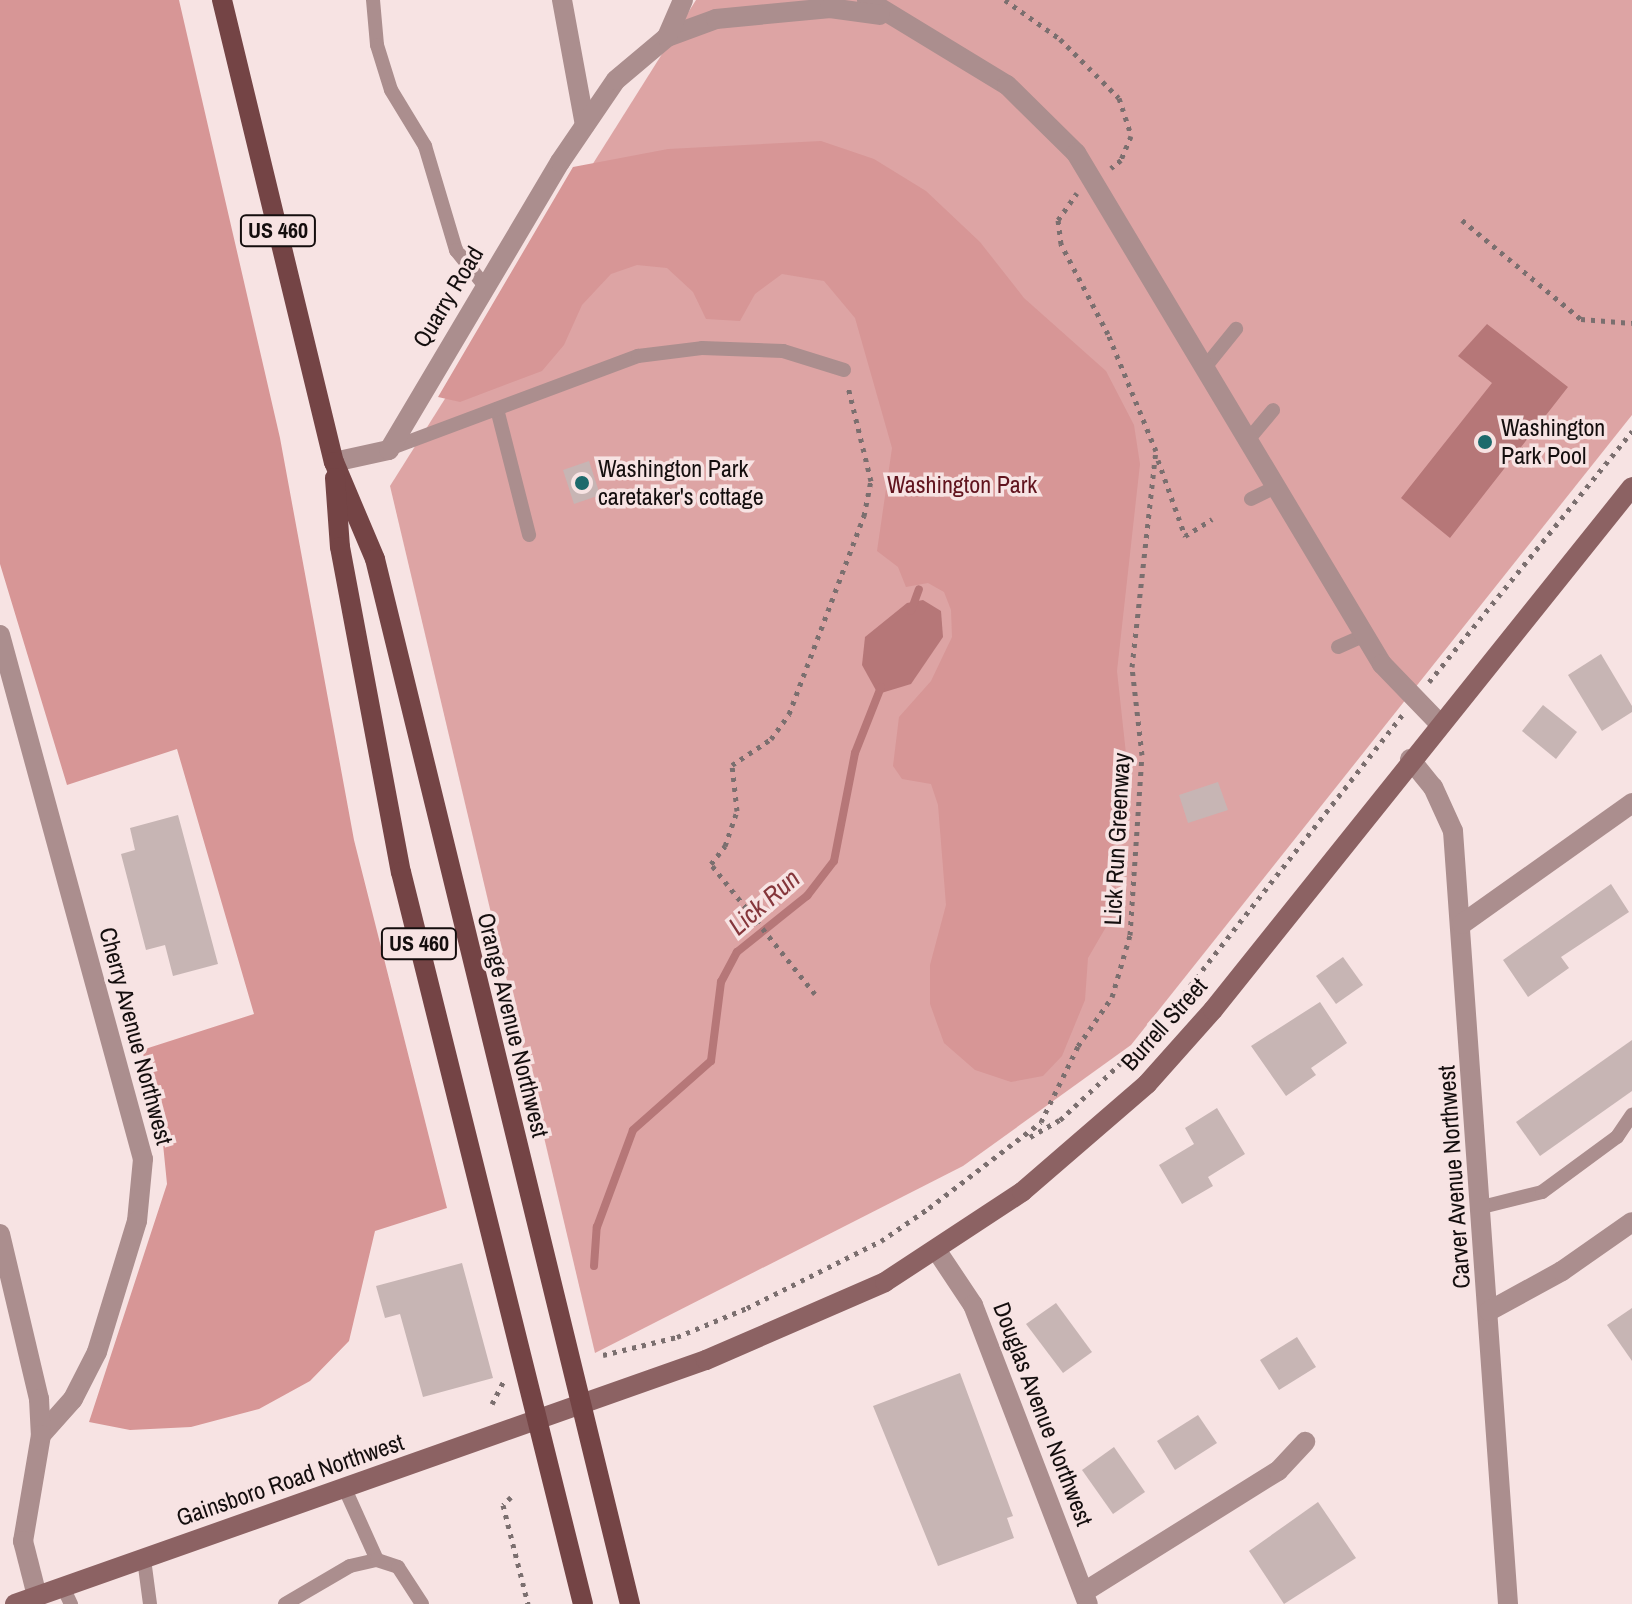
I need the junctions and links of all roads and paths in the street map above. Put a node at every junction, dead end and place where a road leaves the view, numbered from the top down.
1 (222, 0) edge
2 (373, 0) edge
3 (562, 0) edge
4 (683, 0) edge
5 (867, 0) edge
6 (1005, 0) edge
7 (884, 16) junction
8 (667, 37) junction
9 (585, 125) junction
10 (1095, 180) junction
11 (1462, 220) dead end
12 (484, 285) junction
13 (1632, 323) edge
14 (1236, 329) dead end
15 (1206, 366) junction
16 (844, 370) joint
17 (497, 409) junction
18 (1273, 410) dead end
19 (1632, 431) edge
20 (1248, 440) junction
21 (389, 450) junction
22 (1156, 451) junction
23 (334, 462) junction
24 (1276, 487) junction
25 (1632, 487) edge
26 (1251, 499) dead end
27 (1212, 519) dead end
28 (529, 535) dead end
29 (0, 635) edge
30 (1365, 635) junction
31 (1338, 647) dead end
32 (1413, 701) junction
33 (1439, 723) junction
34 (1410, 759) junction
35 (1632, 803) edge
36 (1462, 924) junction
37 (815, 994) dead end
38 (1632, 1115) edge
39 (1024, 1140) junction
40 (1482, 1207) junction
41 (1632, 1222) edge
42 (0, 1234) edge
43 (937, 1251) junction
44 (1489, 1311) junction
45 (603, 1355) dead end
46 (506, 1377) dead end
47 (492, 1404) dead end
48 (581, 1405) junction
49 (538, 1421) junction
50 (41, 1435) junction
51 (1305, 1442) dead end
52 (345, 1489) junction
53 (511, 1497) dead end
54 (144, 1559) junction
55 (377, 1560) junction
56 (37, 1596) junction
57 (67, 1596) edge
58 (1086, 1598) edge
59 (15, 1604) edge
60 (150, 1604) edge
61 (285, 1604) edge
62 (422, 1604) edge
63 (528, 1604) edge
64 (583, 1604) edge
65 (630, 1604) edge
66 (1508, 1604) edge

1 - 23 main road, Orange Avenue Northwest / US 460
2 - 12 lane
3 - 9 street
4 - 8 street
5 - 7 street
6 - 10 path, Lick Run Greenway
7 - 8 street
7 - 10 street
8 - 9 street, Quarry Road
9 - 12 street, Quarry Road
10 - 15 street
10 - 22 path, Lick Run Greenway
11 - 13 path
12 - 21 street, Quarry Road
14 - 15 lane
15 - 20 street
16 - 17 lane
16 - 37 path
17 - 21 lane
17 - 28 lane
18 - 20 lane
19 - 32 path
20 - 24 street
21 - 23 street
22 - 27 path
22 - 39 path, Lick Run Greenway
23 - 48 main road, Orange Avenue Northwest / US 460
23 - 49 main road, Orange Avenue Northwest / US 460
24 - 26 lane
24 - 30 street
25 - 33 street, Burrell Street
29 - 50 street, Cherry Avenue Northwest
30 - 31 lane
30 - 32 street
32 - 33 street
32 - 39 path
33 - 34 street, Burrell Street
34 - 36 street, Carver Avenue Northwest
34 - 43 street, Burrell Street
35 - 36 street
36 - 40 street, Carver Avenue Northwest
38 - 40 lane
39 - 45 path, Lick Run Greenway
40 - 44 street, Carver Avenue Northwest
41 - 44 street
42 - 50 street
43 - 48 street, Burrell Street
43 - 58 street, Douglas Avenue Northwest
44 - 66 street, Carver Avenue Northwest
46 - 47 path
48 - 49 street, Gainsboro Road Northwest
48 - 65 main road, Orange Avenue Northwest / US 460
49 - 52 street, Gainsboro Road Northwest
49 - 64 main road, Orange Avenue Northwest / US 460
50 - 56 street
51 - 58 street
52 - 54 street, Gainsboro Road Northwest
52 - 55 lane
53 - 63 path
54 - 57 street, Gainsboro Road Northwest
54 - 60 lane
55 - 61 lane
55 - 62 lane
56 - 57 street, Gainsboro Road Northwest
56 - 59 street, Gainsboro Road Northwest

